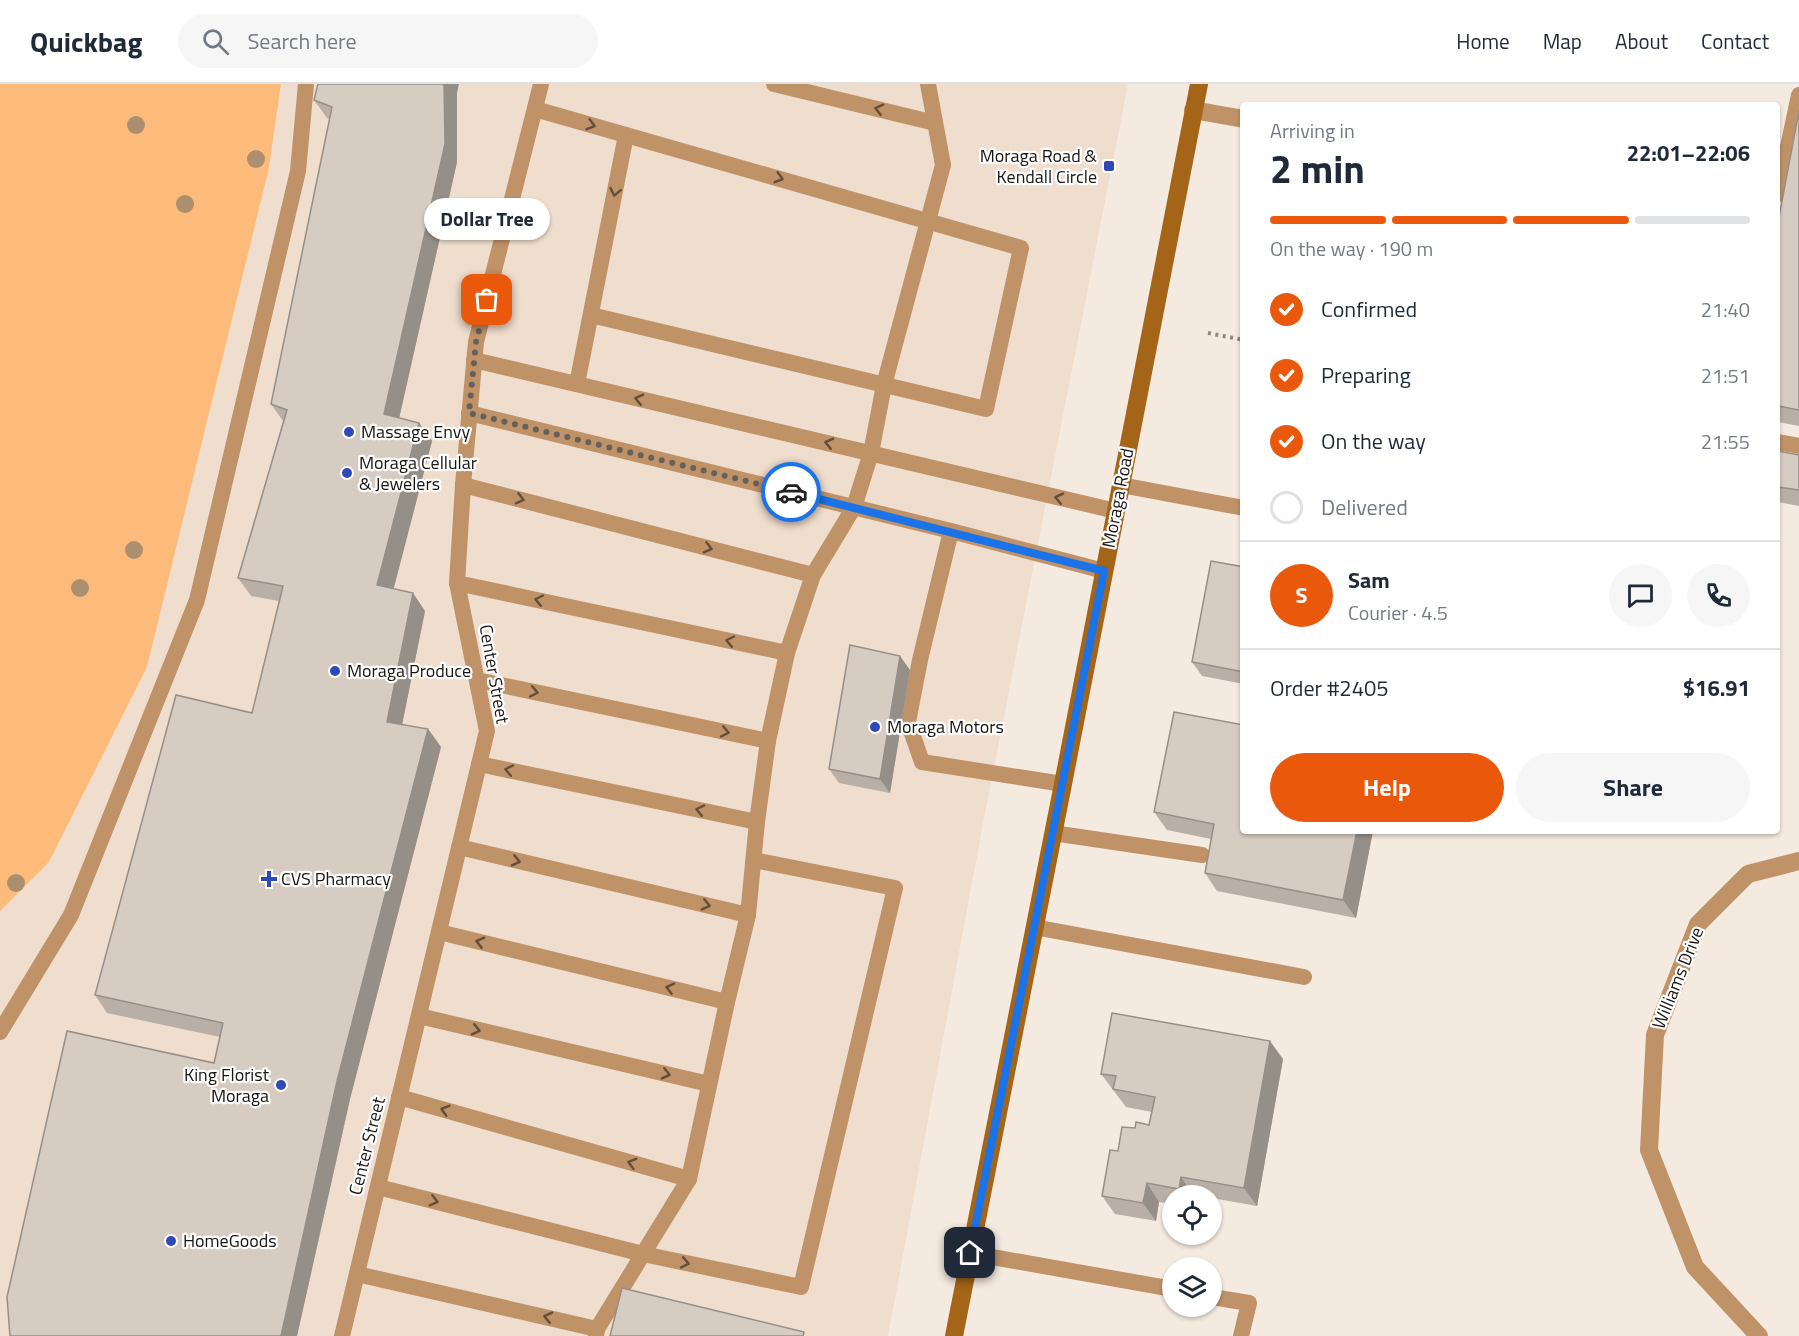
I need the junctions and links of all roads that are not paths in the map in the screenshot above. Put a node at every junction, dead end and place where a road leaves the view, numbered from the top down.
1 (306, 84) edge
2 (541, 84) edge
3 (774, 84) edge
4 (928, 84) edge
5 (1199, 84) edge
6 (1799, 95) edge
7 (535, 109) junction
8 (1193, 110) junction
9 (1240, 118) edge
10 (935, 123) junction
11 (626, 135) junction
12 (1780, 185) edge
13 (929, 220) junction
14 (591, 315) junction
15 (474, 360) junction
16 (577, 384) junction
17 (884, 386) junction
18 (469, 413) junction
19 (1780, 442) edge
20 (1799, 446) edge
21 (871, 453) junction
22 (463, 485) junction
23 (1121, 485) junction
24 (854, 507) junction
25 (1240, 507) edge
26 (1116, 512) junction
27 (951, 531) junction
28 (1104, 571) junction
29 (813, 575) junction
30 (457, 583) junction
31 (787, 653) junction
32 (477, 680) junction
33 (768, 741) junction
34 (479, 764) junction
35 (1064, 784) junction
36 (757, 822) junction
37 (1053, 833) junction
38 (459, 847) junction
39 (1202, 855) edge
40 (754, 860) junction
41 (1799, 861) edge
42 (748, 915) junction
43 (1034, 927) junction
44 (439, 932) junction
45 (1304, 977) dead end
46 (727, 1002) junction
47 (419, 1016) junction
48 (0, 1032) edge
49 (709, 1084) junction
50 (399, 1097) junction
51 (689, 1179) junction
52 (378, 1187) junction
53 (970, 1253) junction
54 (643, 1254) junction
55 (357, 1274) junction
56 (1162, 1288) edge
57 (1222, 1299) edge
58 (596, 1332) edge
59 (342, 1336) edge
60 (954, 1336) edge
61 (1242, 1336) edge
62 (1759, 1336) edge

1 - 48 lane
2 - 7 lane, Center Street
10 -> 3 lane
4 - 10 lane
5 - 8 main road, Moraga Road
6 - 12 lane
7 -> 11 lane
7 - 15 lane, Center Street
8 - 9 street
8 - 23 main road, Moraga Road
10 - 13 lane
11 -> 13 lane
11 -> 14 lane
13 - 17 lane
13 - 17 lane
14 - 16 lane
14 - 17 lane
15 - 16 lane
15 - 18 lane, Center Street
21 -> 16 lane
17 - 21 lane
18 - 22 lane, Center Street
18 - 24 lane
19 - 20 lane
21 - 24 lane
26 -> 21 lane
22 -> 29 lane
22 - 30 lane, Center Street
23 - 25 lane
23 - 26 main road, Moraga Road
24 - 27 lane
24 - 29 lane
26 - 28 main road, Moraga Road
27 - 28 lane
27 - 35 lane
28 - 35 main road, Moraga Road
29 - 31 lane
31 -> 30 lane
30 - 32 lane, Center Street
31 - 33 lane
32 -> 33 lane
32 - 34 lane, Center Street
33 - 36 lane
36 -> 34 lane
34 - 38 lane, Center Street
35 - 37 main road, Moraga Road
36 - 40 lane
37 - 39 lane
37 - 43 main road, Moraga Road
38 -> 42 lane
38 - 44 lane, Center Street
40 - 42 lane
54 -> 40 lane
41 - 62 street, Williams Drive
42 - 46 lane
43 - 45 lane
43 - 53 main road, Moraga Road
46 -> 44 lane
44 - 47 lane, Center Street
46 - 49 lane
47 -> 49 lane
47 - 50 lane, Center Street
49 - 51 lane
51 -> 50 lane
50 - 52 lane, Center Street
51 - 54 lane
52 -> 54 lane
52 - 55 lane, Center Street
53 - 56 lane
53 - 60 main road, Moraga Road
54 - 58 lane
58 -> 55 lane
55 - 59 lane, Center Street
57 - 61 lane

